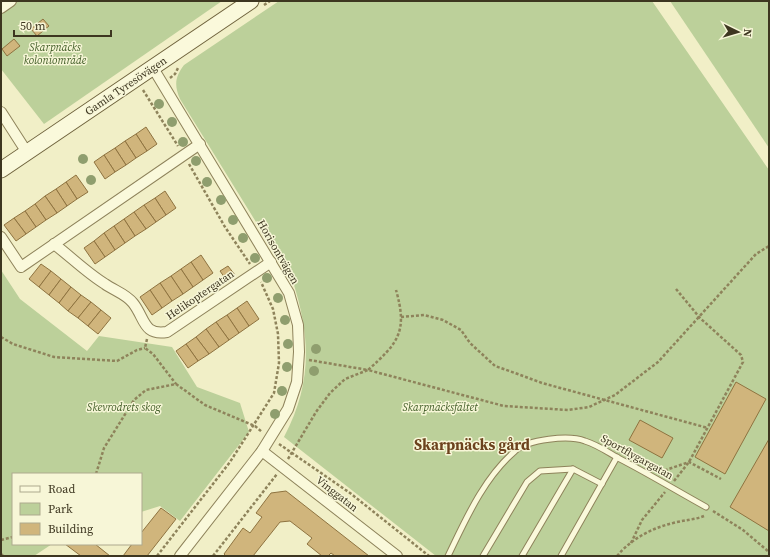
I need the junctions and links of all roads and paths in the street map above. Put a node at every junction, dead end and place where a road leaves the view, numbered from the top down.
1 (11, 1) edge
2 (251, 1) edge
3 (1, 8) edge
4 (153, 68) junction
5 (142, 89) dead end
6 (1, 112) edge
7 (200, 144) junction
8 (28, 154) junction
9 (184, 156) junction
10 (1, 170) edge
11 (1, 237) edge
12 (54, 244) junction
13 (769, 246) edge
14 (271, 262) junction
15 (255, 273) junction
16 (676, 289) dead end
17 (396, 290) dead end
18 (401, 317) junction
19 (700, 318) junction
20 (150, 330) junction
21 (1, 337) edge
22 (145, 348) junction
23 (299, 358) junction
24 (368, 370) junction
25 (176, 384) junction
26 (604, 399) junction
27 (255, 426) junction
28 (708, 428) junction
29 (270, 439) junction
30 (262, 451) junction
31 (294, 453) junction
32 (617, 457) junction
33 (689, 462) junction
34 (282, 467) junction
35 (573, 469) junction
36 (96, 473) edge
37 (650, 475) junction
38 (721, 479) dead end
39 (602, 484) junction
40 (670, 486) junction
41 (706, 507) joint
42 (714, 512) junction
43 (12, 537) edge
44 (1, 540) edge
45 (631, 543) junction
46 (769, 552) edge
47 (157, 556) edge
48 (180, 556) edge
49 (213, 556) edge
50 (397, 556) edge
51 (429, 556) edge
52 (448, 556) edge
53 (483, 556) edge
54 (522, 556) edge
55 (562, 556) edge
56 (617, 556) edge

1 - 3 street
2 - 4 street, Gamla Tyresövägen
4 - 7 street, Horisontvägen
4 - 8 street, Gamla Tyresövägen
5 - 9 path
6 - 8 street
7 - 9 street
7 - 14 street, Horisontvägen
8 - 10 street, Gamla Tyresövägen
9 - 12 street
9 - 15 path
11 - 12 street
12 - 20 street
13 - 19 path
14 - 15 street, Helikoptergatan
14 - 23 street, Horisontvägen
15 - 20 street, Helikoptergatan
15 - 27 path
16 - 19 path
17 - 18 path
18 - 24 path
18 - 26 path
19 - 26 path
19 - 28 path
20 - 22 path
21 - 22 path
22 - 25 path
23 - 24 path
23 - 29 street, Horisontvägen
24 - 26 path
24 - 31 path
25 - 27 path
25 - 36 path
26 - 28 path
27 - 29 path
27 - 47 path
28 - 33 path
29 - 30 street, Horisontvägen
29 - 31 path
30 - 34 street, Vinggatan
30 - 48 street, Horisontvägen
31 - 34 path
31 - 51 path
32 - 37 lane, Sportflygargatan
32 - 39 lane
32 - 52 lane, Sportflygargatan
33 - 37 path
33 - 38 path
33 - 40 path
34 - 49 path
34 - 50 street, Vinggatan
35 - 39 lane
35 - 53 lane
35 - 54 lane
37 - 40 lane, Sportflygargatan
39 - 55 lane
40 - 41 lane, Sportflygargatan
40 - 45 path
41 - 42 path
42 - 45 path
42 - 46 path
43 - 44 path
45 - 56 path

